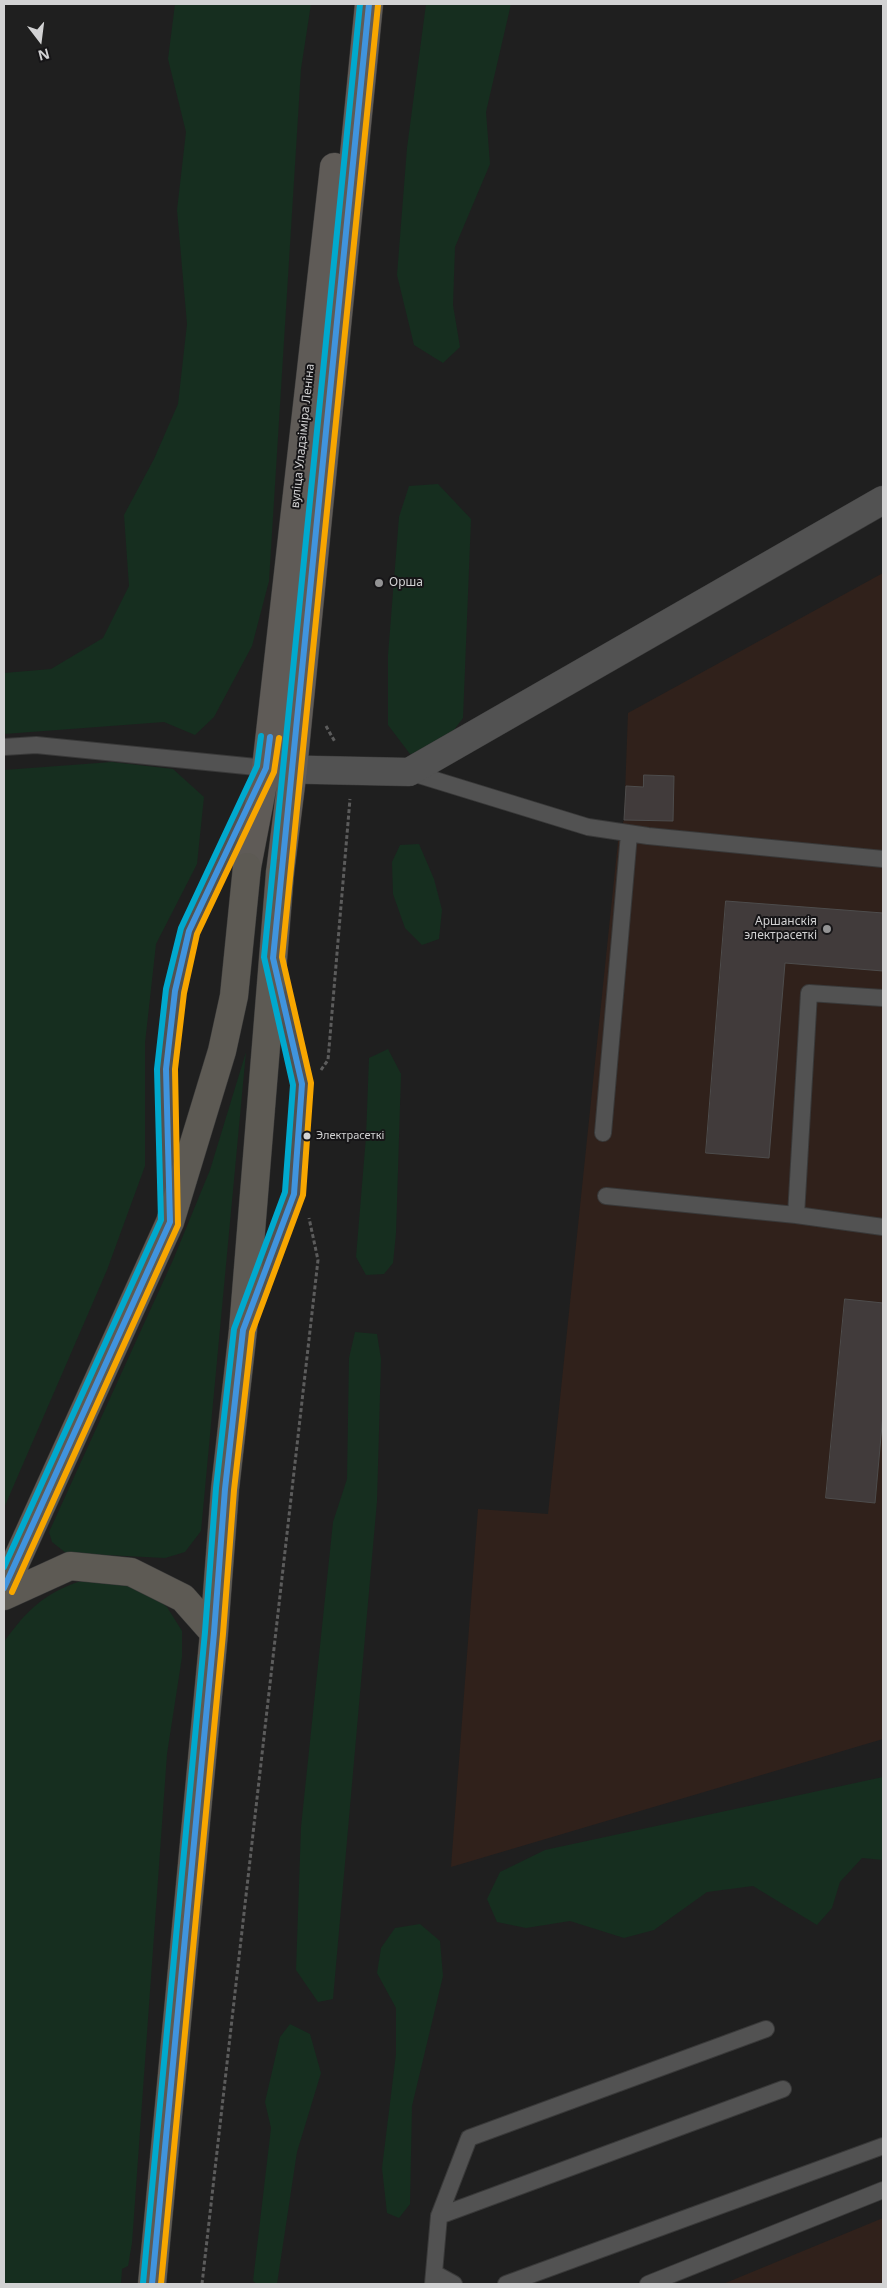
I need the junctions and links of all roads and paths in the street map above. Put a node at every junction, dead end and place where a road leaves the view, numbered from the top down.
1 (352, 4) edge
2 (369, 4) edge
3 (883, 500) edge
4 (4, 747) edge
5 (266, 768) junction
6 (293, 769) junction
7 (352, 771) junction
8 (409, 772) junction
9 (629, 834) junction
10 (883, 860) edge
11 (247, 868) joint
12 (280, 873) joint
13 (273, 958) junction
14 (883, 998) edge
15 (320, 1072) dead end
16 (603, 1133) dead end
17 (606, 1196) dead end
18 (308, 1214) dead end
19 (796, 1215) junction
20 (170, 1222) junction
21 (883, 1227) edge
22 (243, 1330) junction
23 (4, 1588) edge
24 (4, 1596) edge
25 (214, 1633) junction
26 (766, 2029) dead end
27 (783, 2089) dead end
28 (883, 2146) edge
29 (883, 2190) edge
30 (439, 2216) junction
31 (433, 2279) edge
32 (152, 2284) edge
33 (202, 2284) edge
34 (454, 2284) edge
35 (506, 2284) edge
36 (648, 2284) edge

1 - 5 main road, вуліца Уладзіміра Леніна
2 - 6 main road, вуліца Уладзіміра Леніна
3 - 8 street
4 - 5 lane
5 - 6 street
5 - 11 main road, вуліца Уладзіміра Леніна
5 - 20 lane
6 - 7 street
6 - 12 main road, вуліца Уладзіміра Леніна
7 - 8 street
7 - 15 path
8 - 9 lane
9 - 10 lane
9 - 16 lane
11 - 20 highway
12 - 13 highway
13 - 22 highway
13 - 22 lane
14 - 19 lane
17 - 19 lane
18 - 33 path
19 - 21 lane
20 - 23 highway
22 - 25 highway
24 - 25 highway
25 - 32 highway
26 - 30 lane
27 - 30 lane
28 - 35 lane
29 - 36 lane
30 - 31 lane
31 - 34 lane

